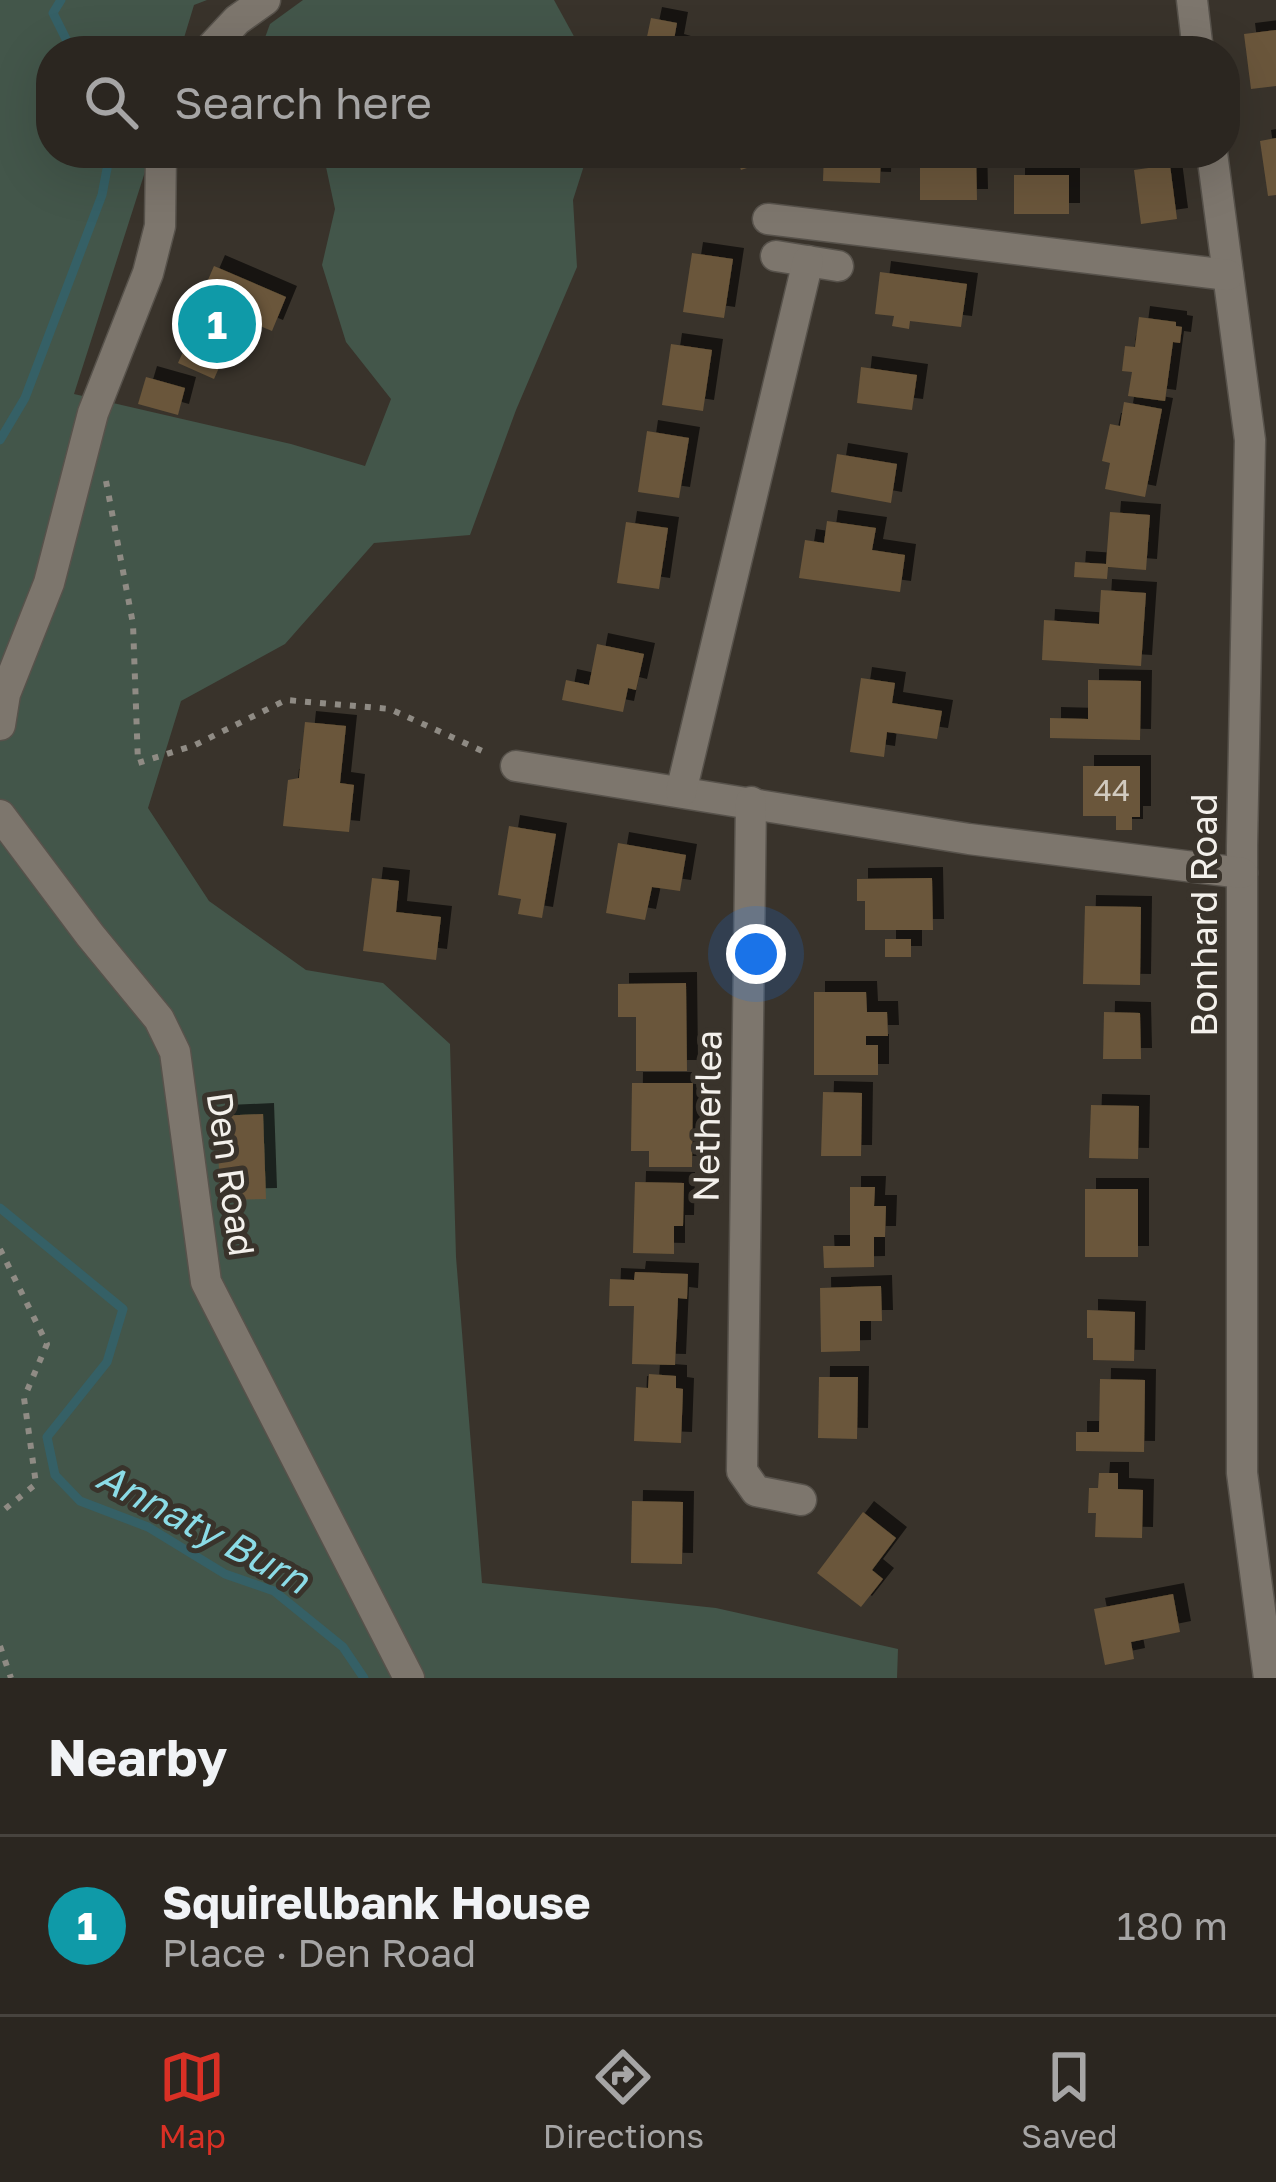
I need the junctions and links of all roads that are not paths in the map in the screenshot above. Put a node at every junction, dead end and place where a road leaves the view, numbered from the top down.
1 (266, 0) edge
2 (1192, 0) edge
3 (222, 36) edge
4 (1196, 36) edge
5 (160, 168) edge
6 (1214, 168) edge
7 (768, 219) dead end
8 (776, 256) dead end
9 (1228, 275) junction
10 (1263, 431) edge
11 (0, 725) edge
12 (516, 766) road end
13 (681, 792) junction
14 (751, 802) junction
15 (0, 815) edge
16 (1242, 873) junction
17 (801, 1500) dead end
18 (409, 1678) edge
19 (1269, 1678) edge

1 - 3 street
2 - 4 street
5 - 11 street
6 - 9 street, Bonhard Road
7 - 9 street
8 - 13 street
9 - 10 street, Bonhard Road
10 - 16 street, Bonhard Road
12 - 13 street
13 - 14 street
14 - 16 street
14 - 17 street, Netherlea
15 - 18 street, Den Road
16 - 19 street, Bonhard Road

